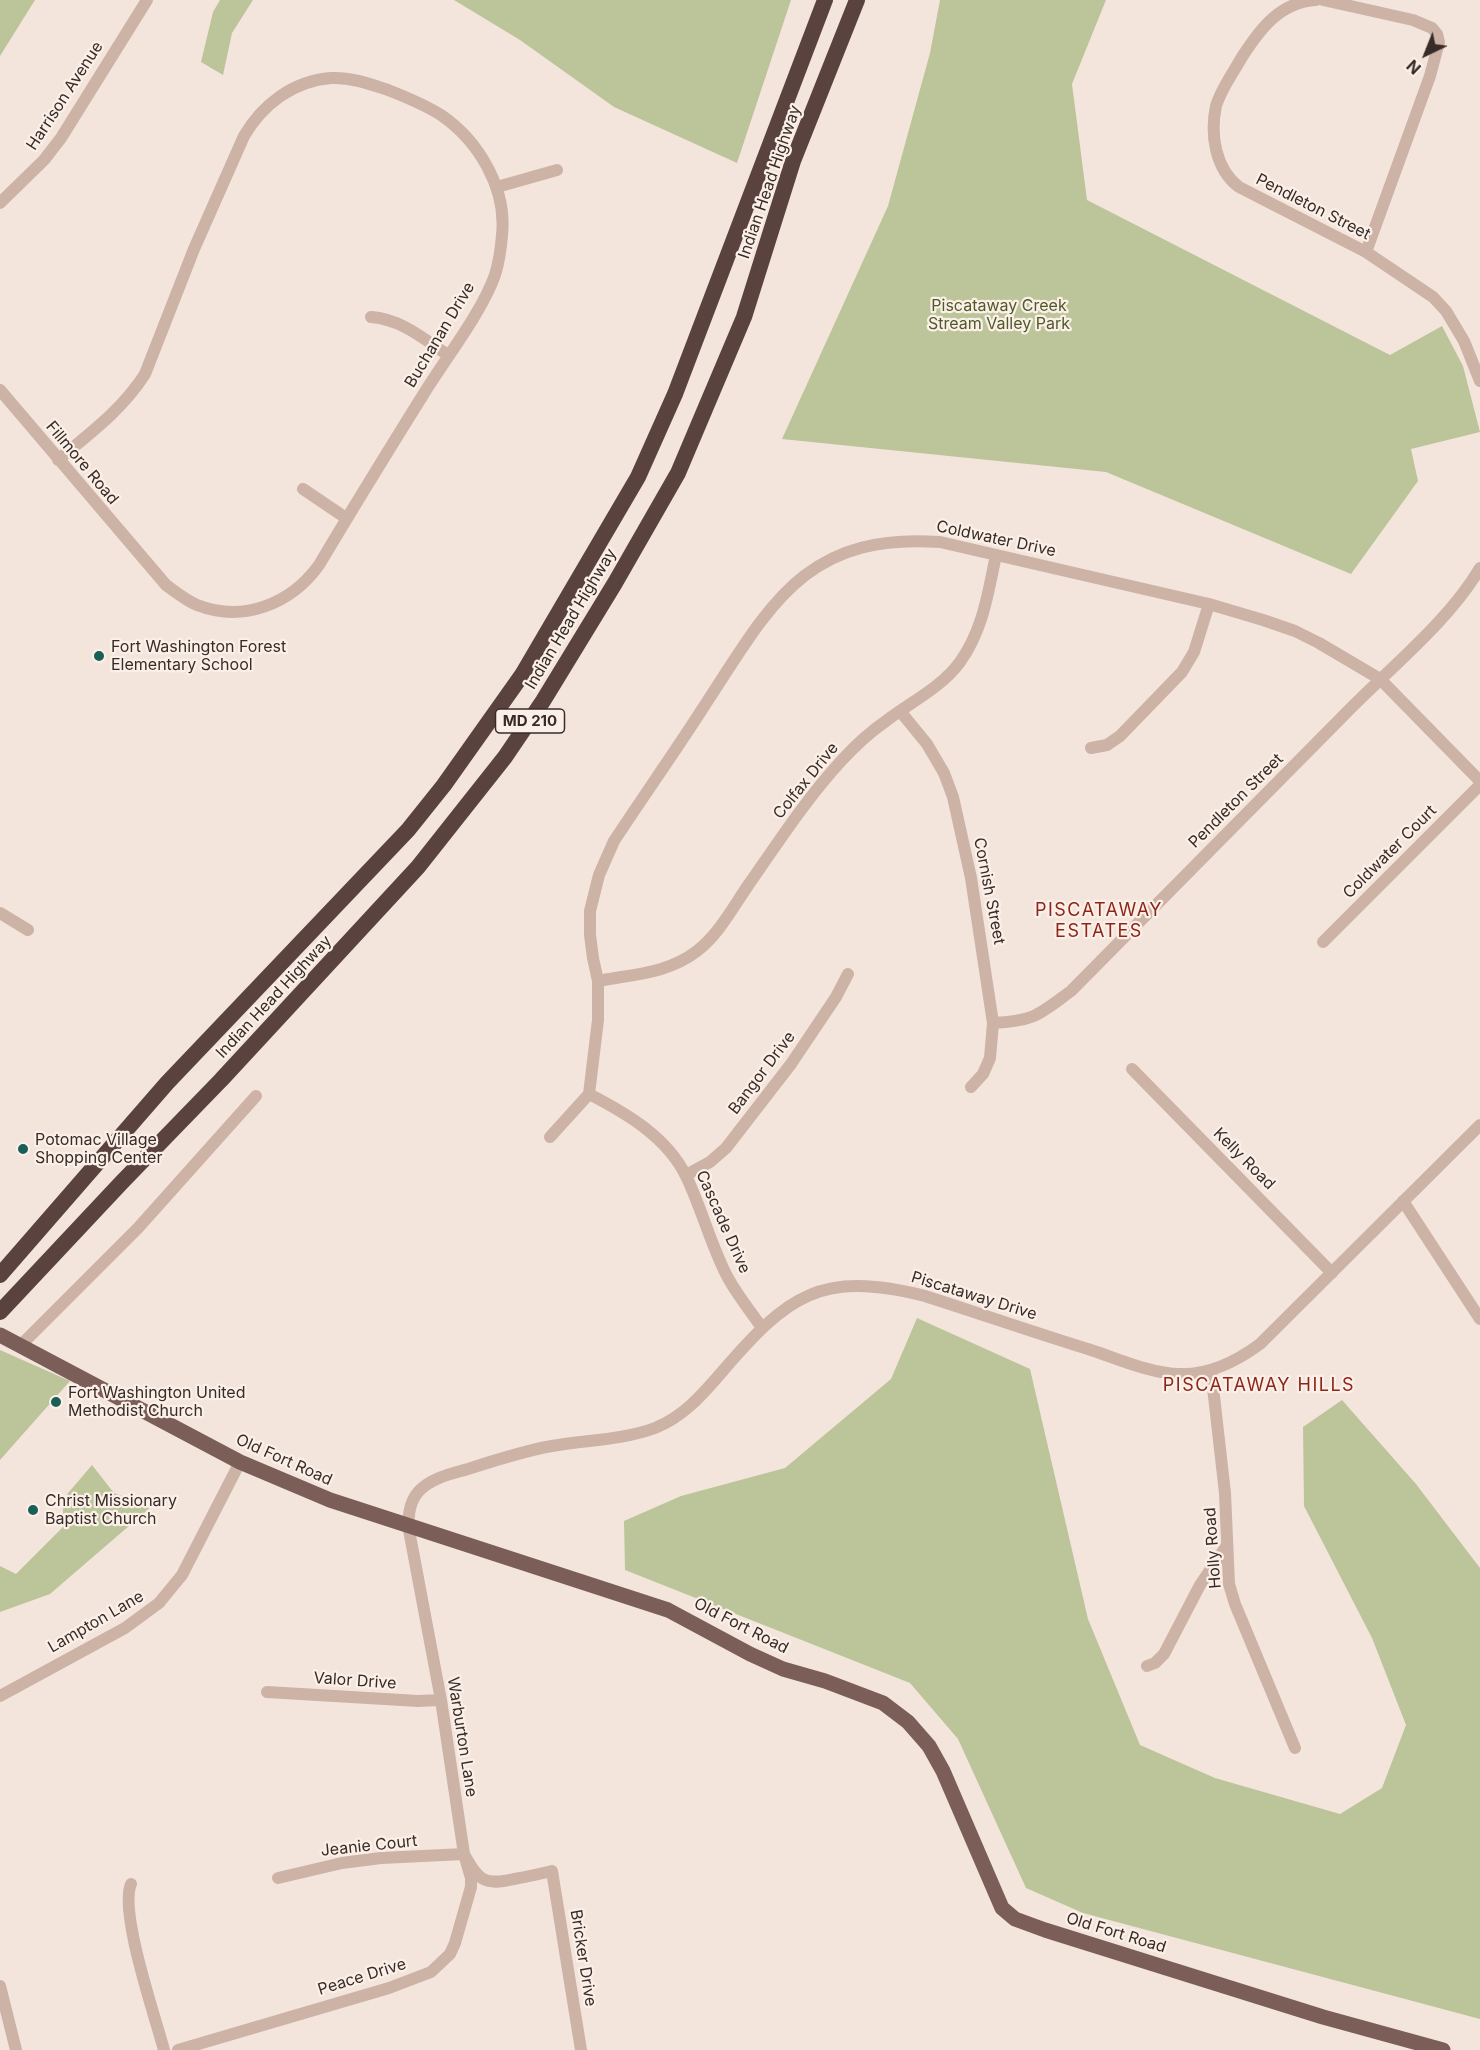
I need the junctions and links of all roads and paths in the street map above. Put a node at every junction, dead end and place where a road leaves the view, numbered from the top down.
1 (147, 0) edge
2 (825, 0) edge
3 (857, 0) edge
4 (1316, 0) edge
5 (1323, 0) edge
6 (557, 170) dead end
7 (497, 187) junction
8 (0, 203) edge
9 (1366, 252) junction
10 (371, 317) dead end
11 (448, 355) junction
12 (1480, 381) edge
13 (0, 390) edge
14 (58, 460) junction
15 (303, 489) dead end
16 (346, 518) junction
17 (996, 555) junction
18 (140, 556) joint
19 (1480, 568) edge
20 (1209, 604) junction
21 (1380, 679) junction
22 (900, 711) junction
23 (1091, 748) dead end
24 (1480, 783) edge
25 (0, 913) edge
26 (28, 930) dead end
27 (1323, 942) dead end
28 (848, 974) dead end
29 (598, 981) junction
30 (993, 1023) junction
31 (1132, 1069) dead end
32 (971, 1087) dead end
33 (589, 1094) junction
34 (256, 1096) dead end
35 (1480, 1125) edge
36 (550, 1137) dead end
37 (686, 1175) junction
38 (1403, 1201) junction
39 (1332, 1272) junction
40 (0, 1275) edge
41 (0, 1312) edge
42 (1480, 1319) edge
43 (762, 1328) junction
44 (0, 1335) edge
45 (21, 1345) junction
46 (1211, 1370) junction
47 (240, 1462) junction
48 (408, 1525) junction
49 (1227, 1545) junction
50 (1147, 1666) dead end
51 (267, 1692) dead end
52 (0, 1696) edge
53 (441, 1700) junction
54 (1295, 1748) dead end
55 (464, 1854) junction
56 (552, 1871) joint
57 (278, 1878) dead end
58 (131, 1884) dead end
59 (0, 1986) edge
60 (16, 2050) edge
61 (164, 2050) edge
62 (178, 2050) edge
63 (581, 2050) edge
64 (1443, 2050) edge

1 - 8 street, Harrison Avenue
2 - 40 highway, Indian Head Highway / MD 210
3 - 41 highway, Indian Head Highway / MD 210
4 - 9 street, Pendleton Street
5 - 9 street
6 - 7 street
7 - 11 street, Buchanan Drive
7 - 14 street, Buchanan Drive
9 - 12 street, Pendleton Street
10 - 11 street
11 - 16 street, Buchanan Drive
13 - 14 street, Fillmore Road
14 - 18 street, Fillmore Road
15 - 16 street
16 - 18 street, Buchanan Drive
17 - 20 street, Coldwater Drive
17 - 22 street, Colfax Drive
17 - 29 street, Coldwater Drive
19 - 21 street, Pendleton Street
20 - 21 street, Coldwater Drive
20 - 23 street
21 - 24 street, Coldwater Drive
21 - 30 street, Pendleton Street
22 - 29 street, Colfax Drive
22 - 30 street, Cornish Street
24 - 27 street, Coldwater Court
25 - 26 street
28 - 37 street, Bangor Drive
29 - 33 street, Coldwater Drive
30 - 32 street, Cornish Street
31 - 39 street, Kelly Road
33 - 36 street
33 - 37 street, Cascade Drive
34 - 45 street
35 - 38 street, Piscataway Drive
37 - 43 street, Cascade Drive
38 - 39 street, Piscataway Drive
38 - 42 street
39 - 46 street, Piscataway Drive
43 - 46 street, Piscataway Drive
43 - 48 street, Piscataway Drive
44 - 45 main road, Old Fort Road
45 - 47 main road, Old Fort Road
46 - 49 street, Holly Road
47 - 48 main road, Old Fort Road
47 - 52 street, Lampton Lane
48 - 53 street, Warburton Lane
48 - 64 main road, Old Fort Road
49 - 50 street
49 - 54 street, Holly Road
51 - 53 street, Valor Drive
53 - 55 street, Warburton Lane
55 - 56 street, Warburton Lane
55 - 57 street, Jeanie Court
55 - 62 street, Peace Drive
56 - 63 street, Bricker Drive
58 - 61 street
59 - 60 street

